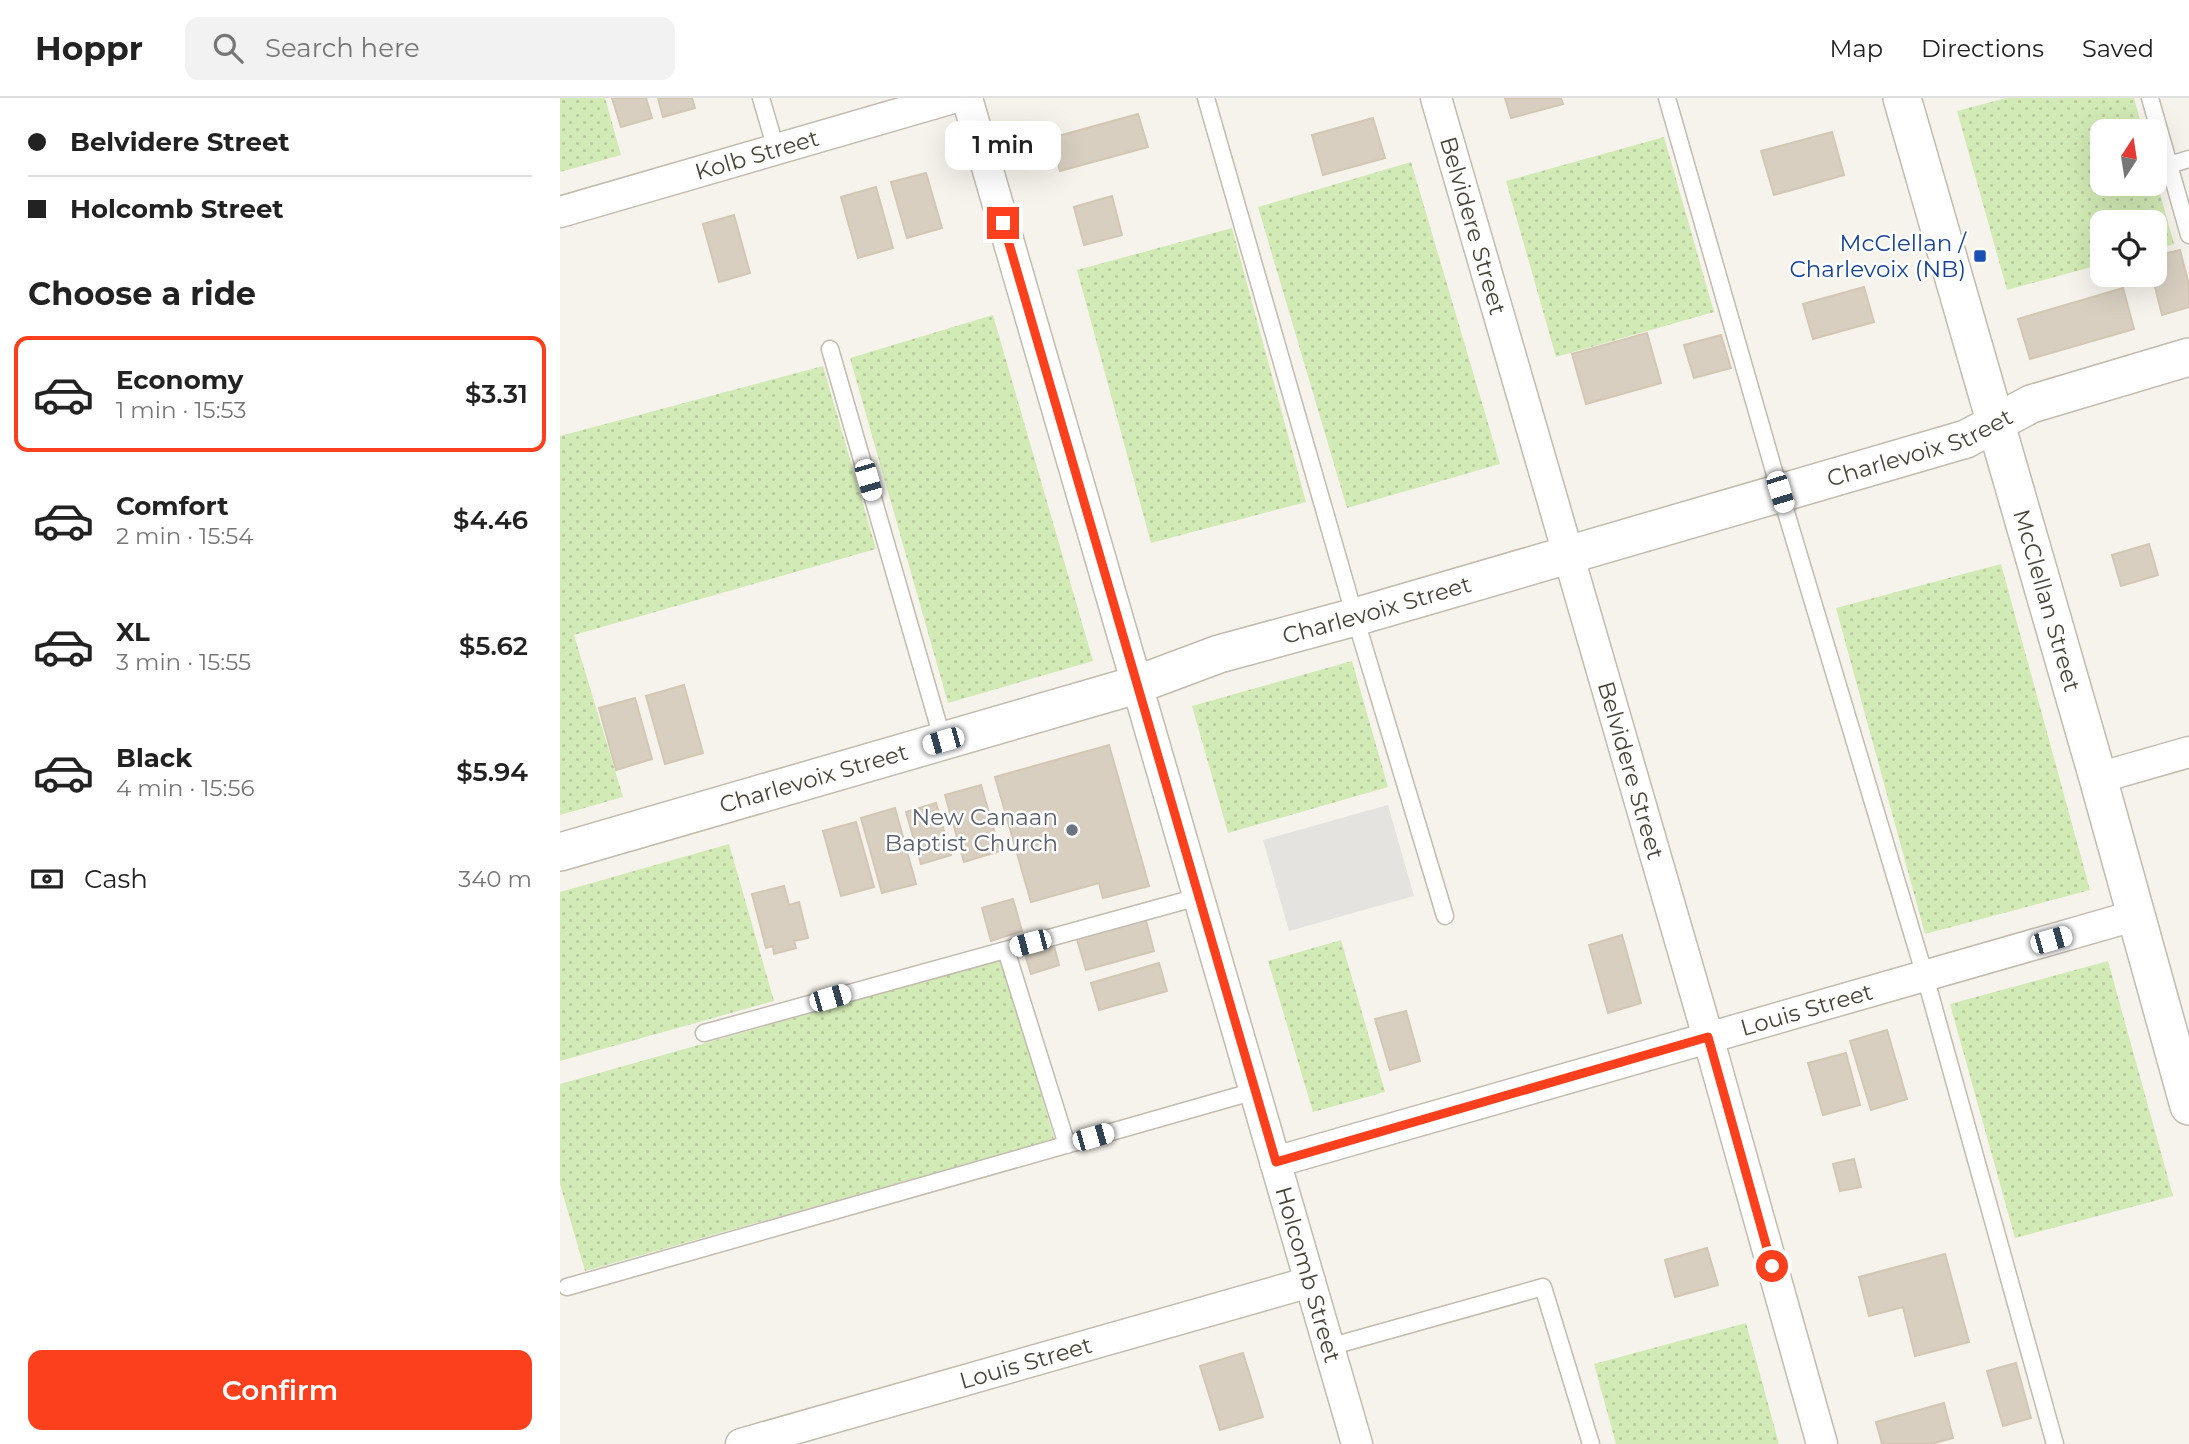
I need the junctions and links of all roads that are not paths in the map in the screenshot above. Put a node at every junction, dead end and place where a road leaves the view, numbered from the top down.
1 (761, 98) edge
2 (953, 98) edge
3 (967, 98) edge
4 (1206, 98) edge
5 (1436, 98) edge
6 (1667, 98) edge
7 (1902, 98) edge
8 (2150, 98) edge
9 (776, 149) junction
10 (2189, 159) edge
11 (2169, 165) junction
12 (560, 212) edge
13 (2189, 235) edge
14 (830, 349) dead end
15 (2189, 357) edge
16 (1996, 423) junction
17 (1780, 492) junction
18 (1568, 554) junction
19 (1355, 617) junction
20 (1136, 685) junction
21 (943, 741) junction
22 (2189, 752) edge
23 (2098, 778) junction
24 (560, 852) edge
25 (1198, 897) junction
26 (2137, 915) junction
27 (1445, 916) dead end
28 (1006, 950) junction
29 (1925, 976) junction
30 (704, 1033) dead end
31 (1708, 1037) junction
32 (1255, 1091) junction
33 (2189, 1106) edge
34 (1067, 1145) junction
35 (1276, 1162) junction
36 (1310, 1282) junction
37 (567, 1287) dead end
38 (1329, 1347) junction
39 (741, 1444) edge
40 (1357, 1444) edge
41 (1591, 1444) edge
42 (1822, 1444) edge
43 (2055, 1444) edge

1 - 9 lane
2 - 9 street, Kolb Street
3 - 20 street, Holcomb Street
4 - 19 lane
5 - 18 street, Belvidere Street
6 - 17 lane
7 - 16 street, McClellan Street
8 - 11 lane
9 - 12 street, Kolb Street
10 - 11 lane
11 - 13 lane
14 - 21 lane
15 - 16 street, Charlevoix Street
16 - 17 street, Charlevoix Street
16 - 23 street, McClellan Street
17 - 18 street, Charlevoix Street
17 - 29 lane
18 - 19 street, Charlevoix Street
18 - 31 street, Belvidere Street
19 - 20 street, Charlevoix Street
19 - 27 lane
20 - 21 street, Charlevoix Street
20 - 25 street, Holcomb Street
21 - 24 street, Charlevoix Street
22 - 23 street
23 - 26 street, McClellan Street
25 - 28 lane
25 - 32 street, Holcomb Street
26 - 29 street, Louis Street
26 - 33 street, McClellan Street
28 - 30 lane
28 - 34 lane
29 - 31 street, Louis Street
29 - 43 lane
31 - 35 street, Louis Street
31 - 42 street, Belvidere Street
32 - 34 lane
32 - 35 street, Holcomb Street
34 - 37 lane
35 - 36 street, Holcomb Street
36 - 38 street, Holcomb Street
36 - 39 street, Louis Street
38 - 40 street, Holcomb Street
38 - 41 lane

